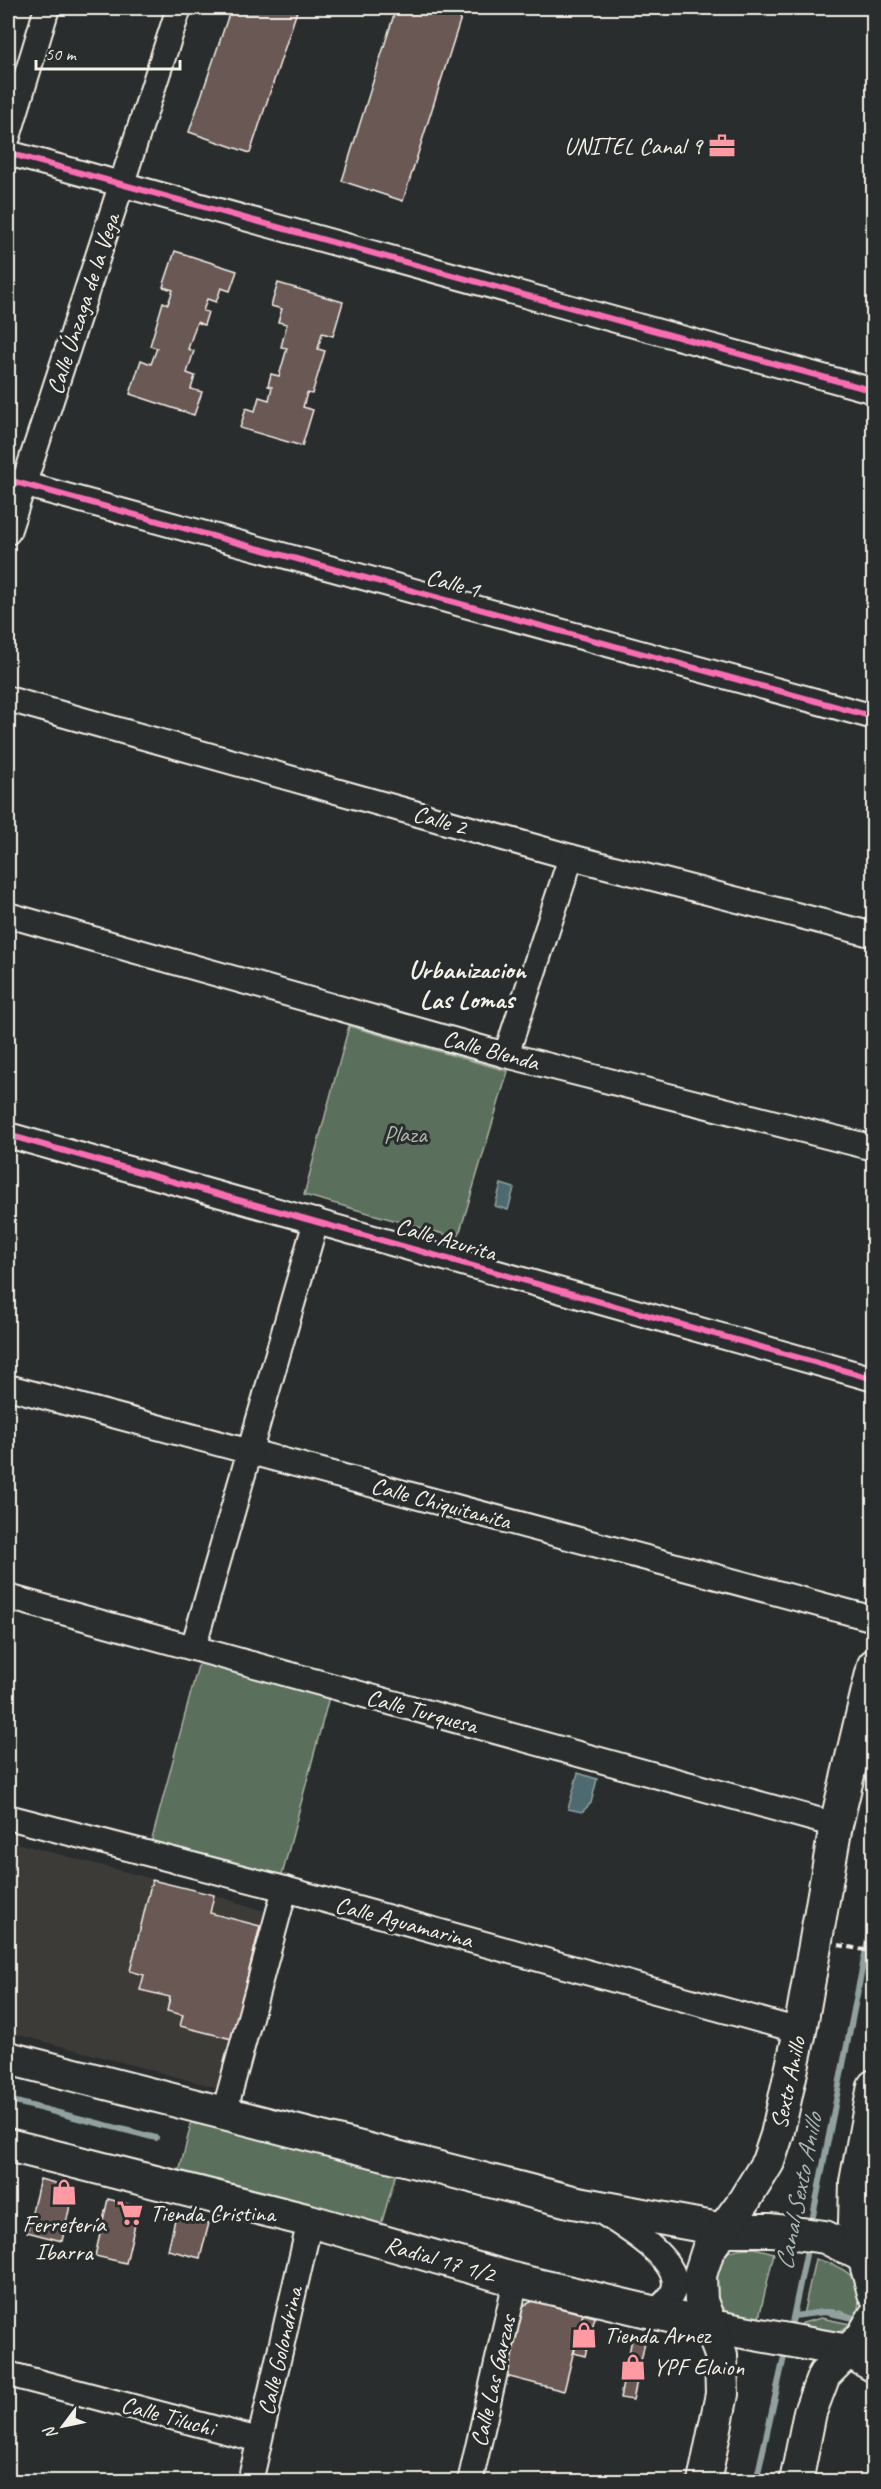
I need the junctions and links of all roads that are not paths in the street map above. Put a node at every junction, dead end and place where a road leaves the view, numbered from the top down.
1 (47, 8) edge
2 (179, 8) edge
3 (8, 137) edge
4 (8, 153) edge
5 (123, 184) junction
6 (873, 391) edge
7 (15, 482) edge
8 (8, 532) edge
9 (8, 699) edge
10 (873, 717) edge
11 (571, 857) junction
12 (8, 915) edge
13 (873, 935) edge
14 (506, 1055) junction
15 (8, 1135) edge
16 (873, 1148) edge
17 (316, 1221) junction
18 (873, 1379) edge
19 (8, 1387) edge
20 (249, 1452) junction
21 (8, 1597) edge
22 (873, 1619) edge
23 (193, 1648) junction
24 (873, 1665) edge
25 (8, 1817) edge
26 (836, 1825) junction
27 (285, 1889) junction
28 (800, 2031) junction
29 (8, 2058) edge
30 (873, 2086) edge
31 (224, 2113) junction
32 (8, 2145) edge
33 (593, 2206) junction
34 (310, 2221) junction
35 (724, 2230) junction
36 (868, 2261) edge
37 (516, 2280) junction
38 (873, 2293) edge
39 (654, 2312) junction
40 (873, 2316) edge
41 (711, 2326) junction
42 (861, 2358) edge
43 (8, 2374) edge
44 (259, 2440) junction
45 (250, 2481) edge
46 (470, 2481) edge
47 (704, 2481) edge
48 (796, 2481) edge

1 - 3 street
2 - 5 street, Calle Únzaga de la Vega
4 - 5 street
5 - 6 street
5 - 7 street, Calle Únzaga de la Vega
7 - 8 street, Calle Únzaga de la Vega
7 - 10 street, Calle 1
9 - 11 street, Calle 2
11 - 13 street, Calle 2
11 - 14 street
12 - 14 street, Calle Blenda
14 - 16 street, Calle Blenda
15 - 17 street, Calle Azurita
17 - 18 street, Calle Azurita
17 - 20 street
19 - 20 street, Calle Chiquitanita
20 - 22 street, Calle Chiquitanita
20 - 23 street
21 - 23 street, Calle Turquesa
23 - 26 street, Calle Turquesa
24 - 26 main road, Sexto Anillo
25 - 27 street, Calle Aguamarina
26 - 28 main road, Sexto Anillo
27 - 28 street, Calle Aguamarina
27 - 31 street
28 - 35 main road, Sexto Anillo
29 - 31 main road
30 - 36 main road
31 - 33 main road
32 - 34 main road, Radial 17 1/2
33 - 35 main road
33 - 39 street
34 - 37 main road, Radial 17 1/2
34 - 44 street, Calle Golondrina
35 - 36 main road
35 - 41 main road, Sexto Anillo
36 - 38 main road
37 - 39 main road, Radial 17 1/2
37 - 46 street, Calle Las Garzas
39 - 41 main road, Radial 17 1/2
40 - 42 main road
41 - 42 main road, Radial 17 1/2
41 - 47 main road, Sexto Anillo
42 - 48 main road
43 - 44 street, Calle Tiluchi
44 - 45 street, Calle Golondrina

